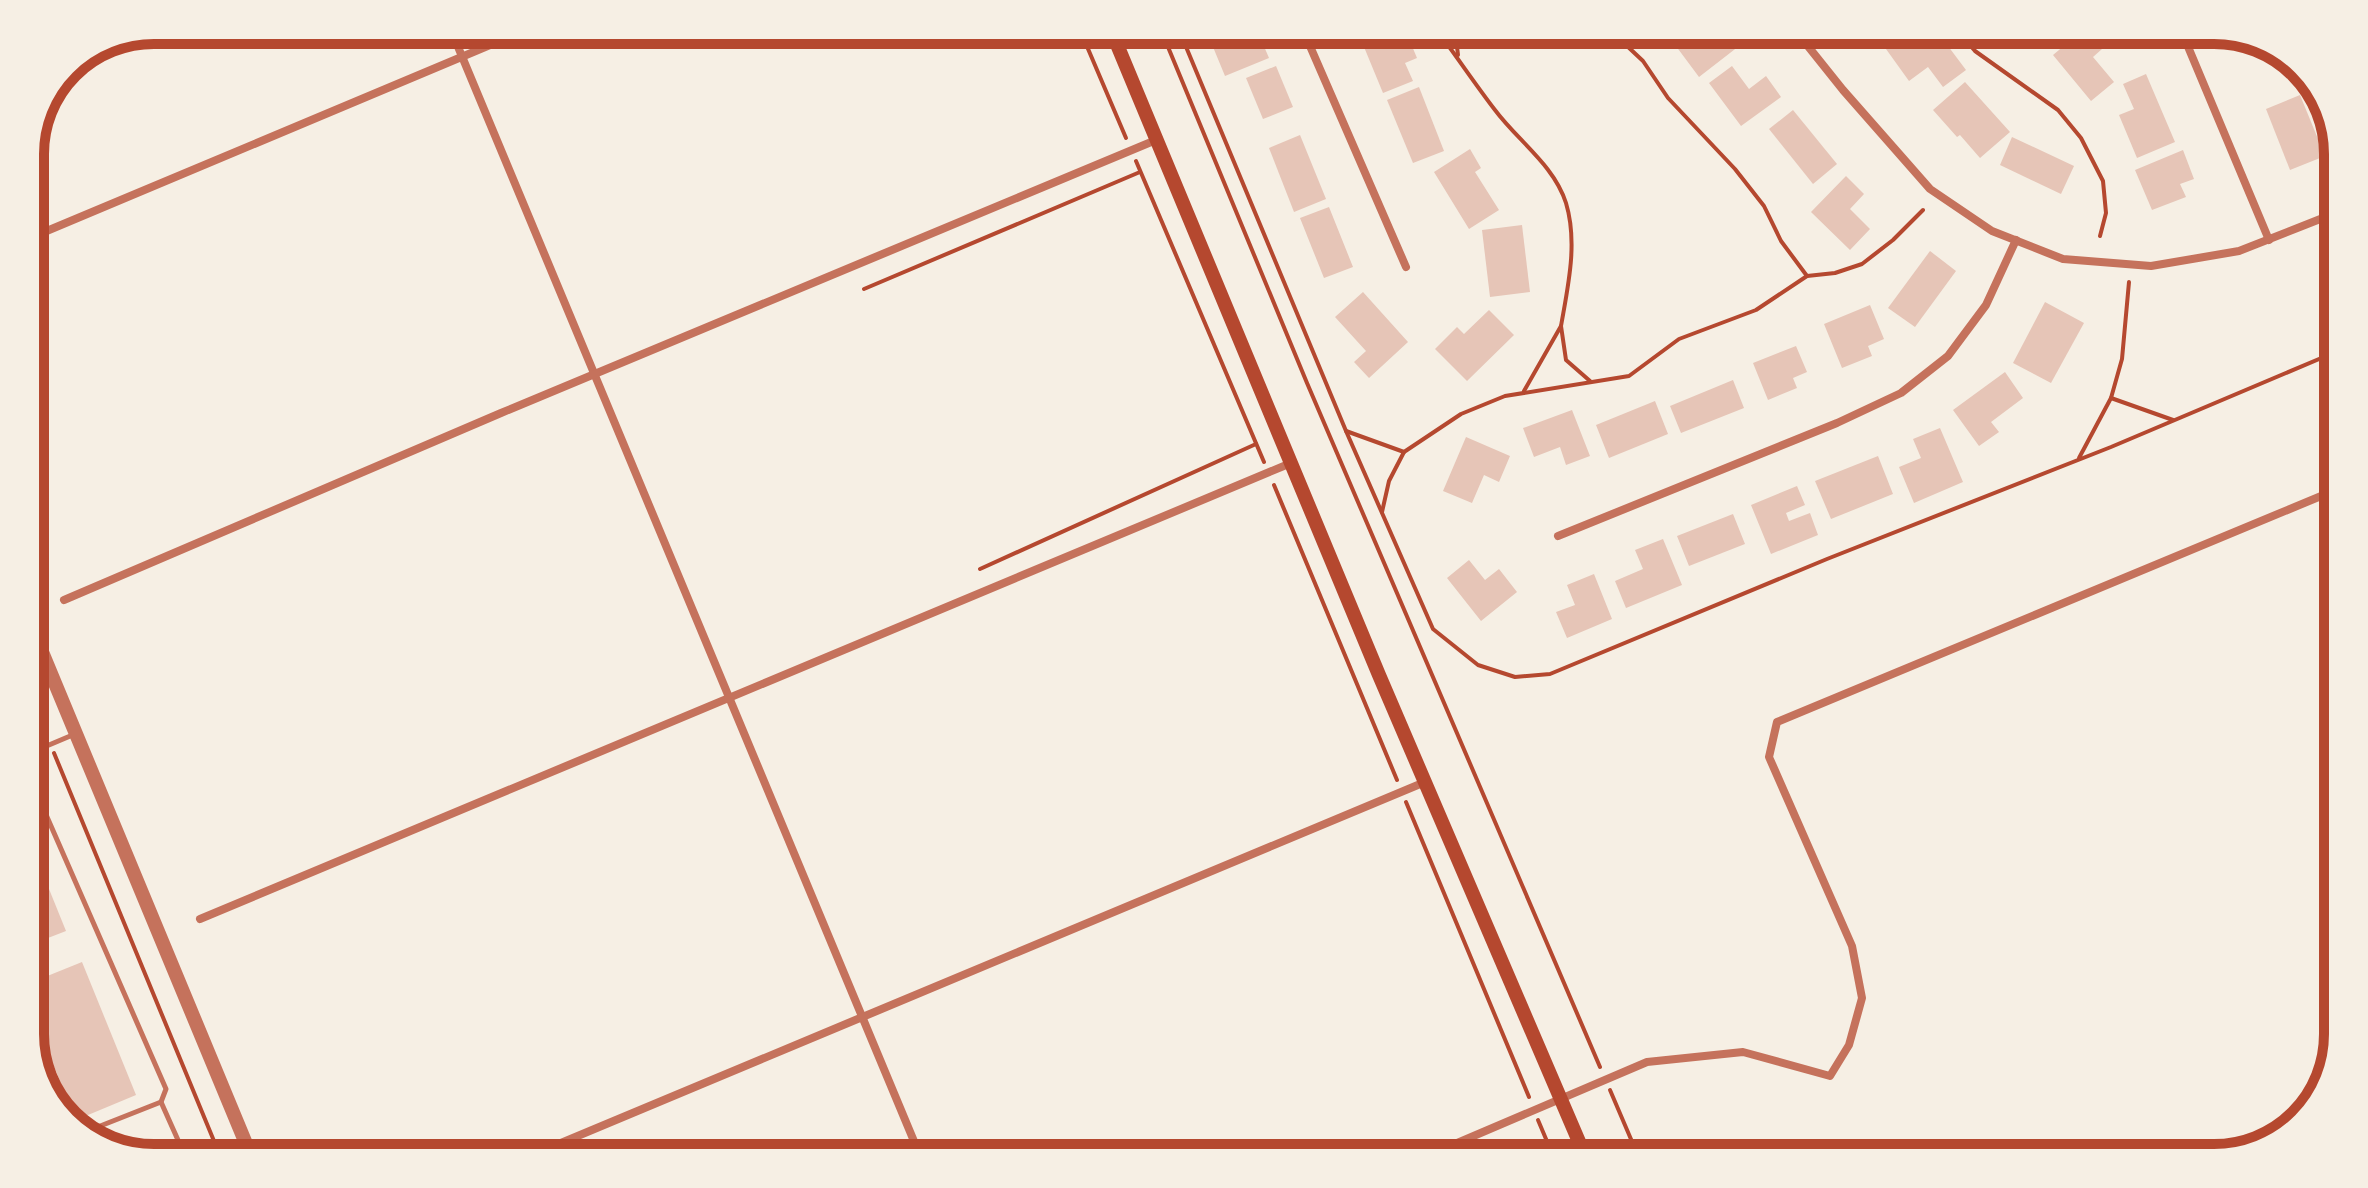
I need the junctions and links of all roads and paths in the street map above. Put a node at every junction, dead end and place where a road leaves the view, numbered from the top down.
1 (457, 44) edge
2 (493, 44) edge
3 (1086, 44) edge
4 (1117, 44) edge
5 (1167, 44) edge
6 (1185, 44) edge
7 (1309, 44) edge
8 (1447, 44) edge
9 (1456, 44) edge
10 (1625, 44) edge
11 (1806, 44) edge
12 (1969, 44) edge
13 (2187, 44) edge
14 (463, 57) junction
15 (1458, 59) junction
16 (1156, 140) junction
17 (1131, 150) junction
18 (1140, 172) junction
19 (1923, 210) dead end
20 (2324, 218) edge
21 (44, 232) edge
22 (2100, 236) dead end
23 (2016, 240) junction
24 (2269, 240) junction
25 (1406, 267) dead end
26 (1807, 276) junction
27 (2129, 282) dead end
28 (864, 289) dead end
29 (1561, 326) junction
30 (2324, 357) edge
31 (595, 374) junction
32 (1590, 381) junction
33 (1524, 392) junction
34 (2111, 398) junction
35 (2174, 420) junction
36 (1346, 431) junction
37 (1256, 444) junction
38 (1404, 452) junction
39 (2078, 460) junction
40 (1291, 463) junction
41 (1268, 473) junction
42 (2324, 495) edge
43 (1381, 513) junction
44 (1558, 536) dead end
45 (980, 569) dead end
46 (64, 600) dead end
47 (44, 657) edge
48 (729, 698) junction
49 (44, 730) edge
50 (76, 734) junction
51 (50, 745) junction
52 (44, 747) edge
53 (1425, 782) junction
54 (1402, 792) junction
55 (44, 810) edge
56 (200, 919) dead end
57 (862, 1017) junction
58 (1606, 1080) junction
59 (1562, 1099) junction
60 (161, 1102) junction
61 (1535, 1111) junction
62 (97, 1127) edge
63 (180, 1144) edge
64 (215, 1144) edge
65 (246, 1144) edge
66 (558, 1144) edge
67 (915, 1144) edge
68 (1456, 1144) edge
69 (1548, 1144) edge
70 (1580, 1144) edge
71 (1633, 1144) edge

1 - 14 street
2 - 14 street
3 - 17 path
4 - 16 main road
5 - 58 path
6 - 36 path
7 - 25 street
8 - 15 path
9 - 15 path
10 - 26 path
11 - 23 street
12 - 22 path
13 - 24 street
14 - 21 street
14 - 31 street
15 - 29 path
16 - 17 street
16 - 40 main road
17 - 18 path
17 - 31 street
18 - 28 path
18 - 37 path
19 - 26 path
20 - 24 street
23 - 24 street
23 - 44 street
26 - 32 path
27 - 34 path
29 - 32 path
29 - 33 path
30 - 35 path
31 - 46 street
31 - 48 street
32 - 33 path
33 - 38 path
34 - 35 path
34 - 39 path
35 - 39 path
36 - 38 path
36 - 43 path
37 - 41 path
37 - 45 path
38 - 43 path
39 - 43 path
40 - 41 street
40 - 53 main road
41 - 48 street
41 - 54 path
42 - 58 street
47 - 50 street
48 - 56 street
48 - 57 street
49 - 51 path
50 - 51 lane
50 - 65 street
51 - 52 lane
51 - 64 path
53 - 54 street
53 - 59 main road
54 - 57 street
54 - 61 path
55 - 60 lane
57 - 66 street
57 - 67 street
58 - 59 street
58 - 71 path
59 - 61 street
59 - 70 main road
60 - 62 lane
60 - 63 lane
61 - 68 street
61 - 69 path

